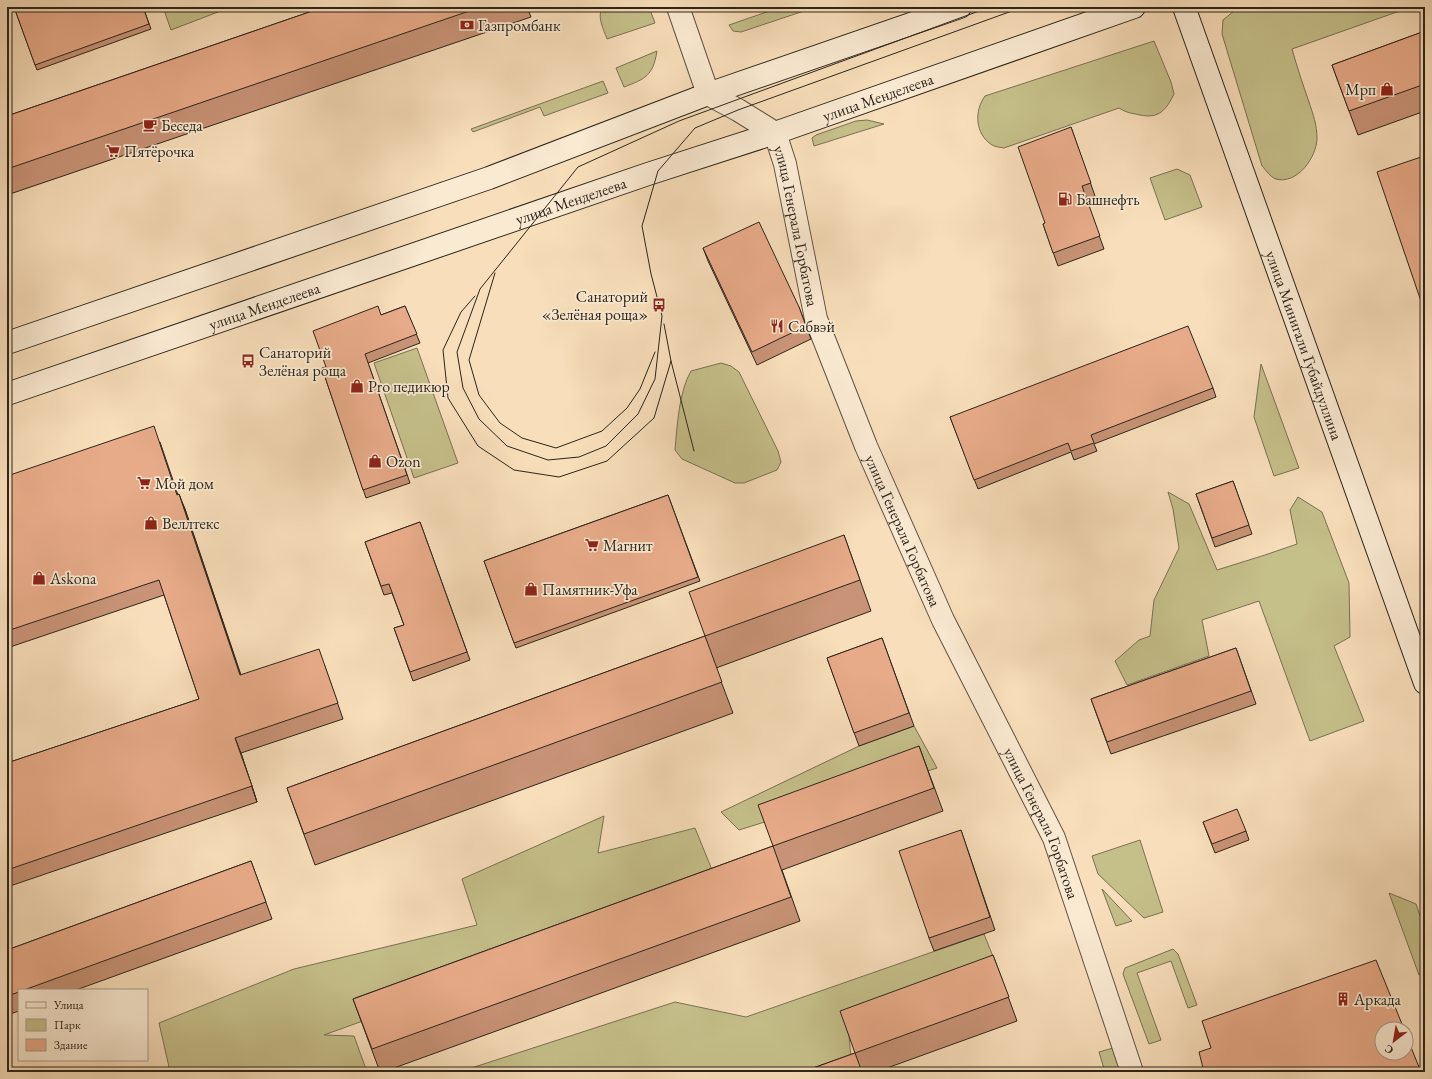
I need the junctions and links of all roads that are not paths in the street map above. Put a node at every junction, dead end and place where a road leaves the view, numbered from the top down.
1 (678, 7) edge
2 (960, 7) edge
3 (1134, 7) edge
4 (1184, 7) edge
5 (708, 94) junction
6 (775, 133) junction
7 (7, 343) edge
8 (7, 394) edge
9 (1425, 683) edge
10 (1132, 1072) edge

1 - 5 main road
2 - 5 main road
3 - 6 main road, улица Менделеева
4 - 9 main road, улица Минигали Губайдуллина
5 - 6 main road, улица Генерала Горбатова
5 - 7 main road
6 - 8 main road, улица Менделеева
6 - 10 main road, улица Генерала Горбатова

